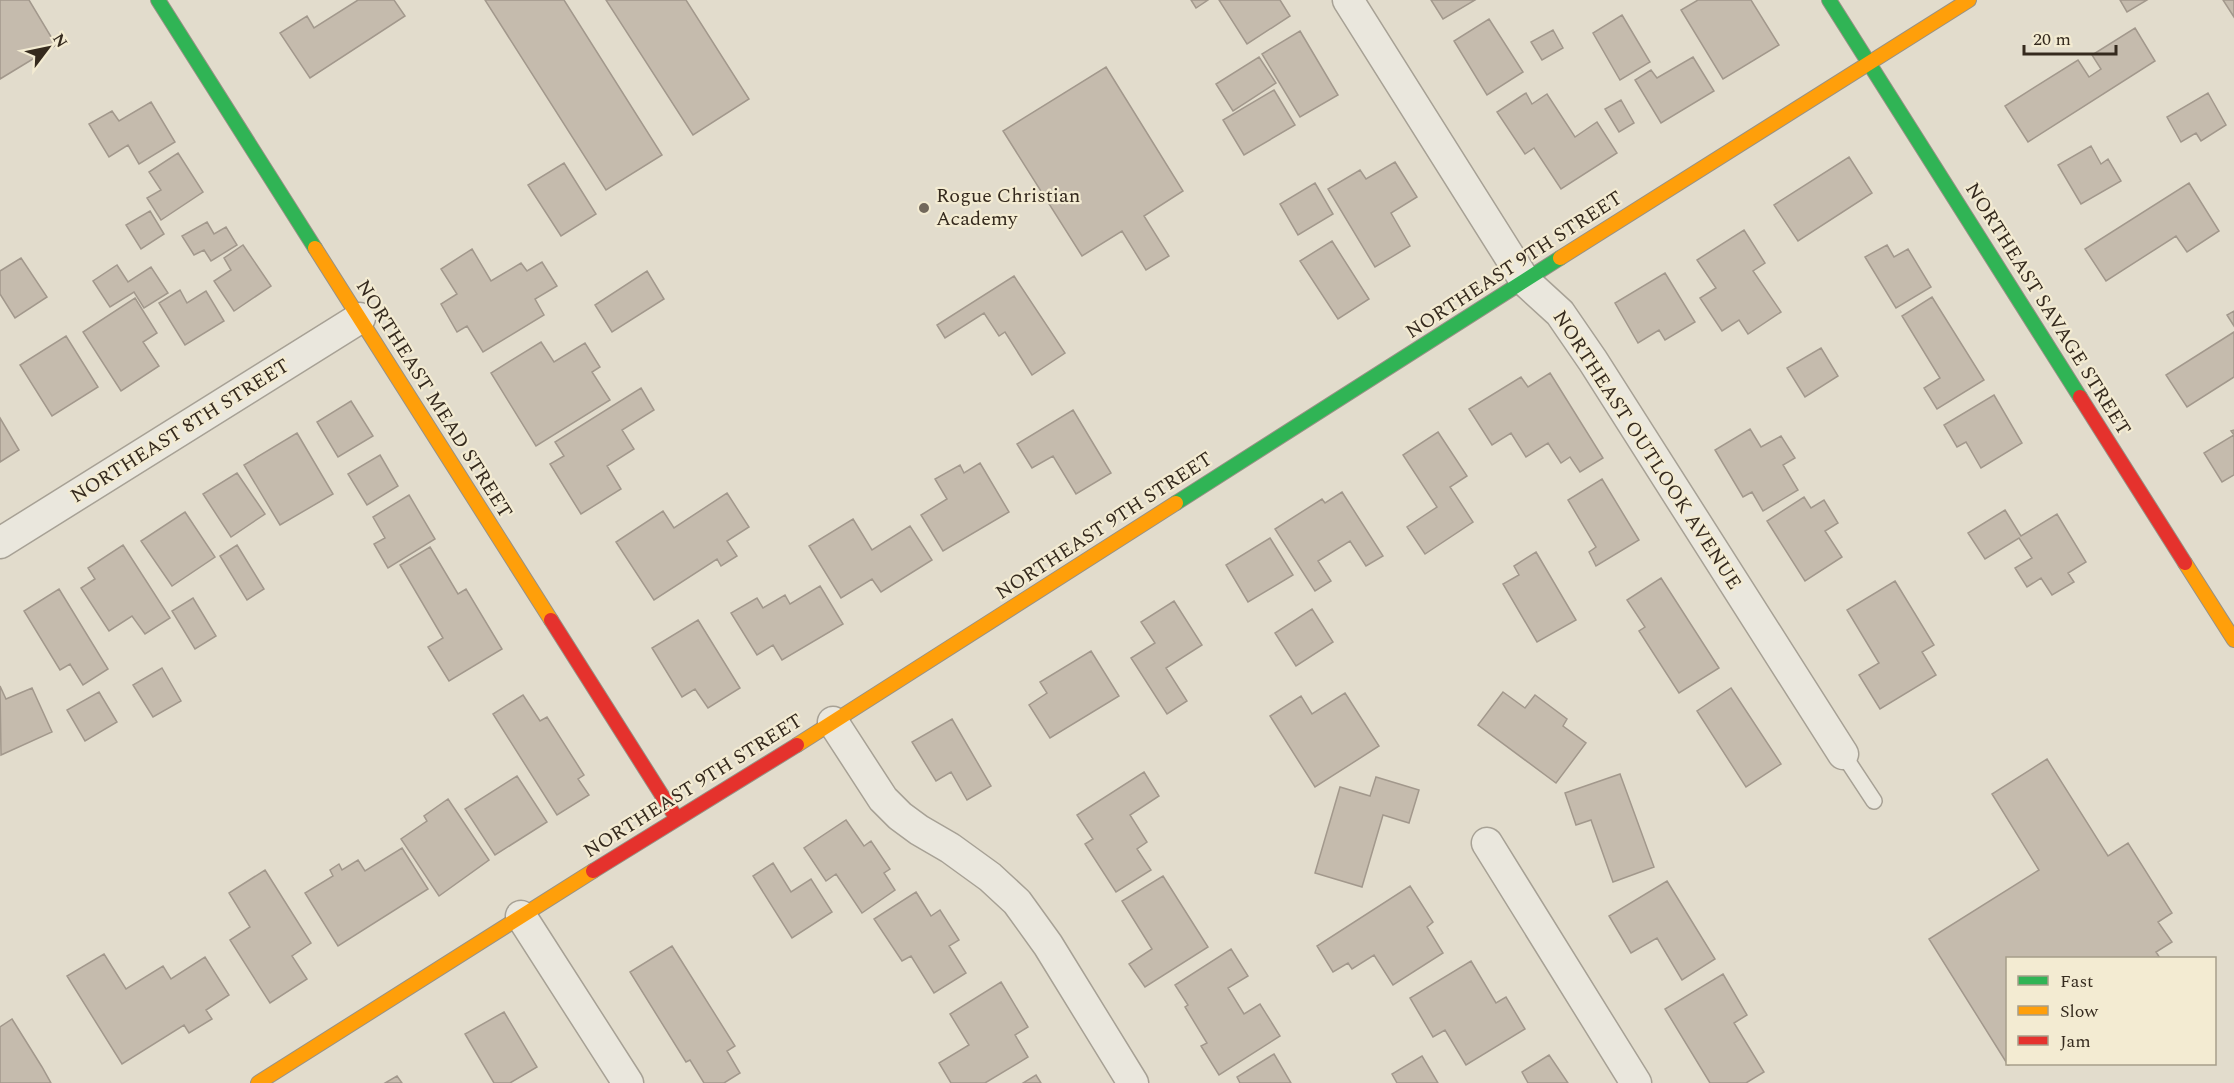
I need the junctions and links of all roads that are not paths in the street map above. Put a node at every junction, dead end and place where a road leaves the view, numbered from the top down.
1 (158, 0) edge
2 (1348, 0) edge
3 (1829, 0) edge
4 (1969, 0) edge
5 (1868, 62) junction
6 (1525, 281) junction
7 (360, 318) junction
8 (0, 543) edge
9 (2234, 640) edge
10 (832, 722) junction
11 (1843, 754) joint
12 (1874, 801) dead end
13 (677, 819) junction
14 (1487, 843) dead end
15 (521, 916) junction
16 (258, 1083) edge
17 (628, 1083) edge
18 (1133, 1083) edge
19 (1636, 1083) edge

1 - 7 street, NORTHEAST MEAD STREET
2 - 6 street, NORTHEAST OUTLOOK AVENUE
3 - 5 street, NORTHEAST SAVAGE STREET
4 - 5 street, NORTHEAST 9TH STREET
5 - 6 street, NORTHEAST 9TH STREET
5 - 9 street, NORTHEAST SAVAGE STREET
6 - 10 street, NORTHEAST 9TH STREET
6 - 11 street, NORTHEAST OUTLOOK AVENUE
7 - 8 street, NORTHEAST 8TH STREET
7 - 13 street, NORTHEAST MEAD STREET
10 - 13 street, NORTHEAST 9TH STREET
10 - 18 street
11 - 12 lane
13 - 15 street, NORTHEAST 9TH STREET
14 - 19 street
15 - 16 street, NORTHEAST 9TH STREET
15 - 17 street

